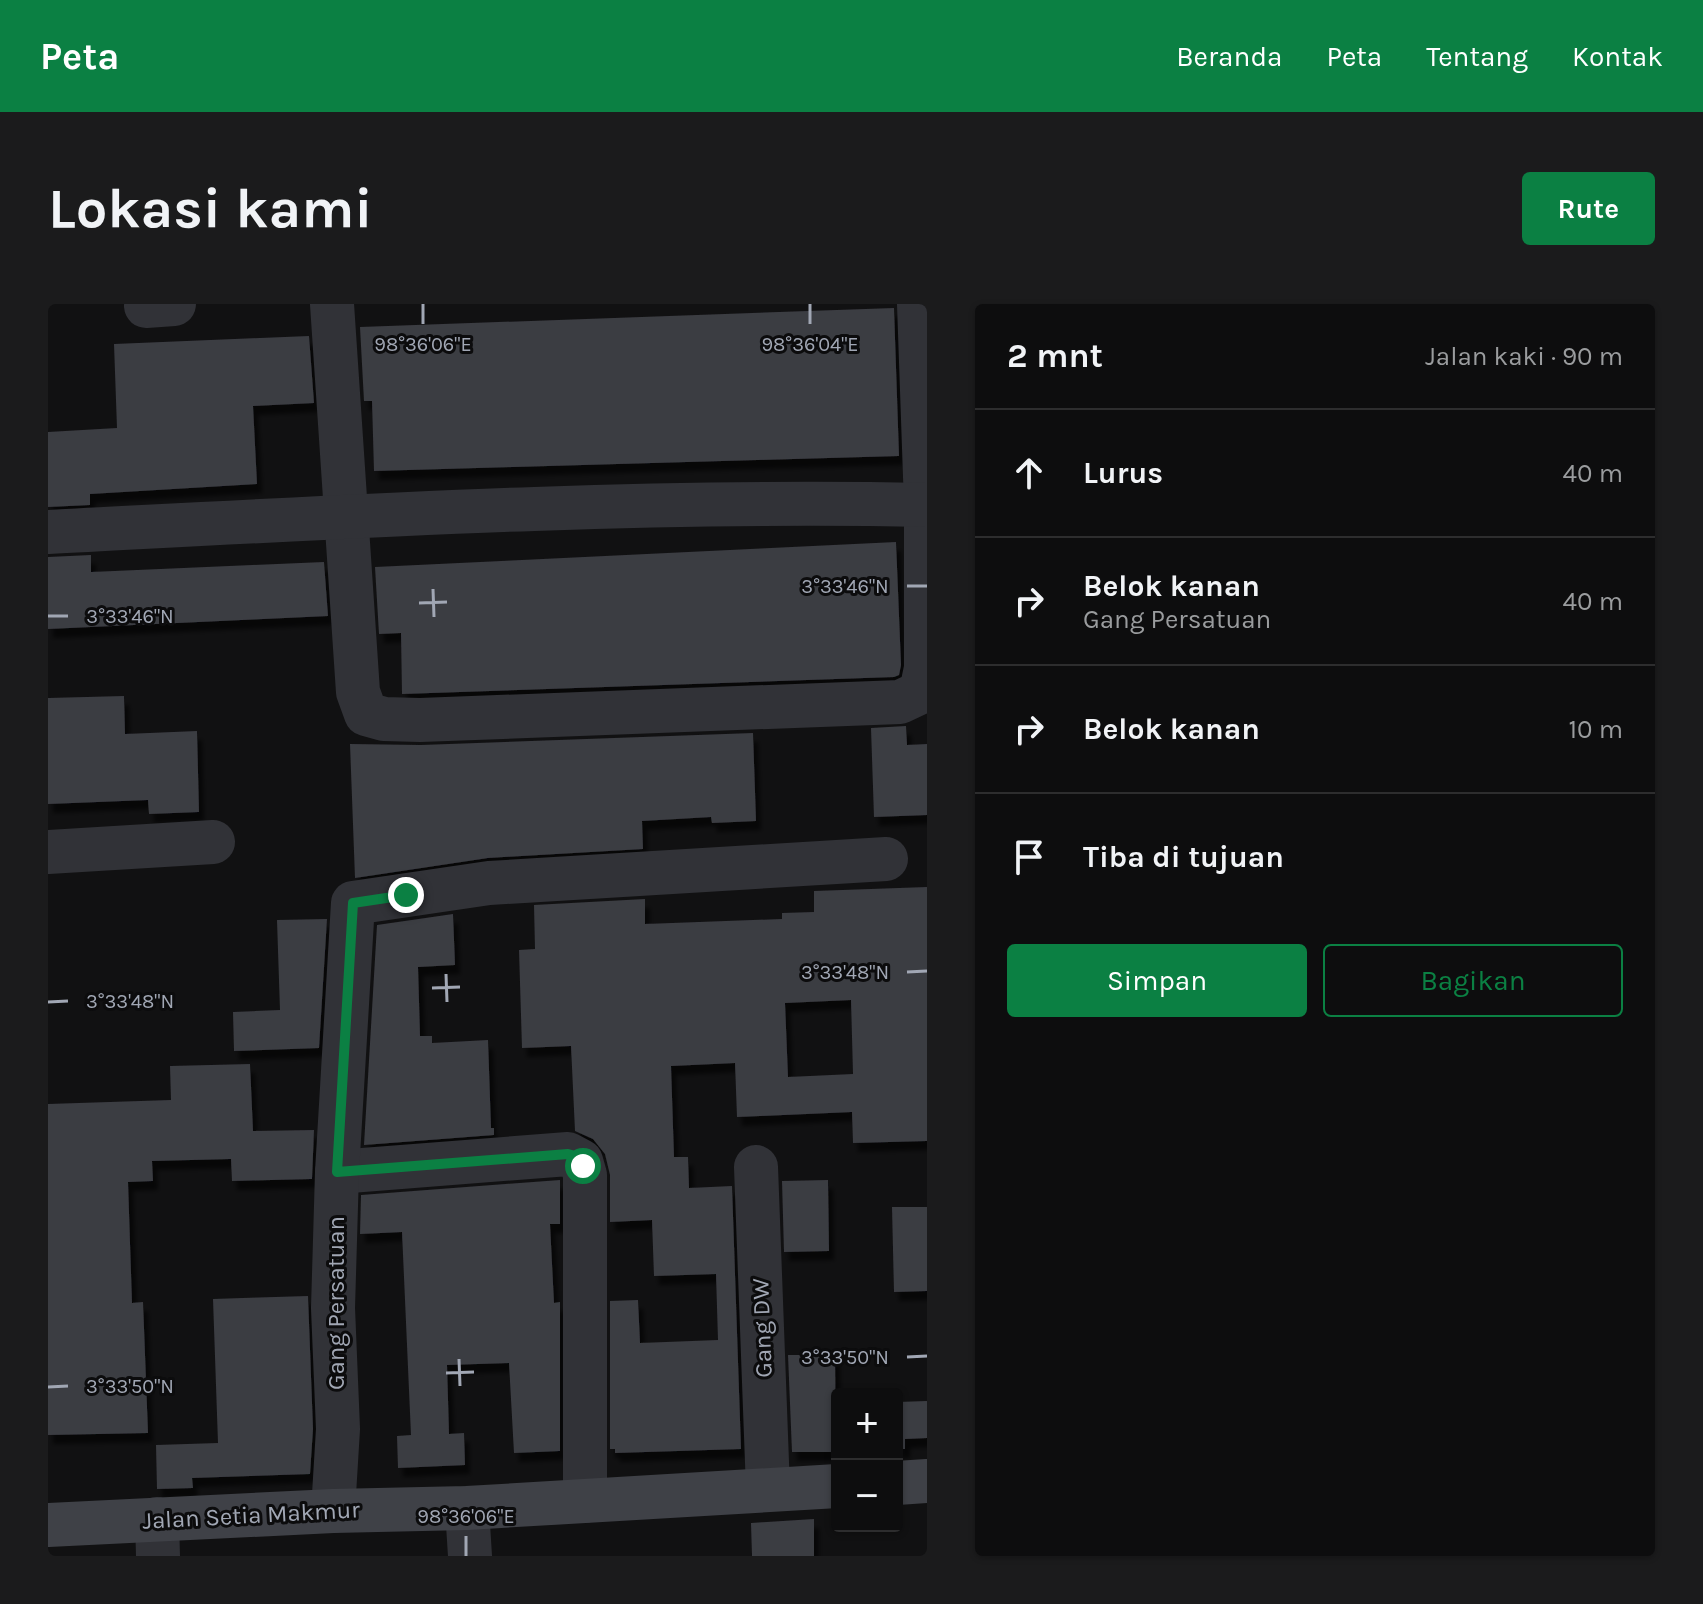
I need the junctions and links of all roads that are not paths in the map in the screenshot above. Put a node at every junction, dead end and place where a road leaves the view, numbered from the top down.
1 (332, 304) edge
2 (919, 304) edge
3 (926, 505) edge
4 (348, 516) junction
5 (48, 532) edge
6 (213, 842) dead end
7 (48, 852) edge
8 (886, 859) dead end
9 (756, 1167) dead end
10 (337, 1172) junction
11 (927, 1481) edge
12 (903, 1483) edge
13 (831, 1486) edge
14 (768, 1489) junction
15 (585, 1501) junction
16 (467, 1508) junction
17 (333, 1511) junction
18 (48, 1525) edge
19 (157, 1538) edge
20 (470, 1556) edge

1 - 4 street
2 - 3 street
3 - 4 street
3 - 4 street
4 - 5 street
6 - 7 street
8 - 10 street, Gang Persatuan
9 - 14 street, Gang DW
10 - 15 street
10 - 17 street, Gang Persatuan
11 - 12 main road
13 - 14 main road, Jalan Setia Makmur
14 - 15 main road, Jalan Setia Makmur
15 - 16 main road, Jalan Setia Makmur
16 - 17 main road, Jalan Setia Makmur
16 - 20 street
17 - 19 main road, Jalan Setia Makmur
18 - 19 main road, Jalan Setia Makmur

